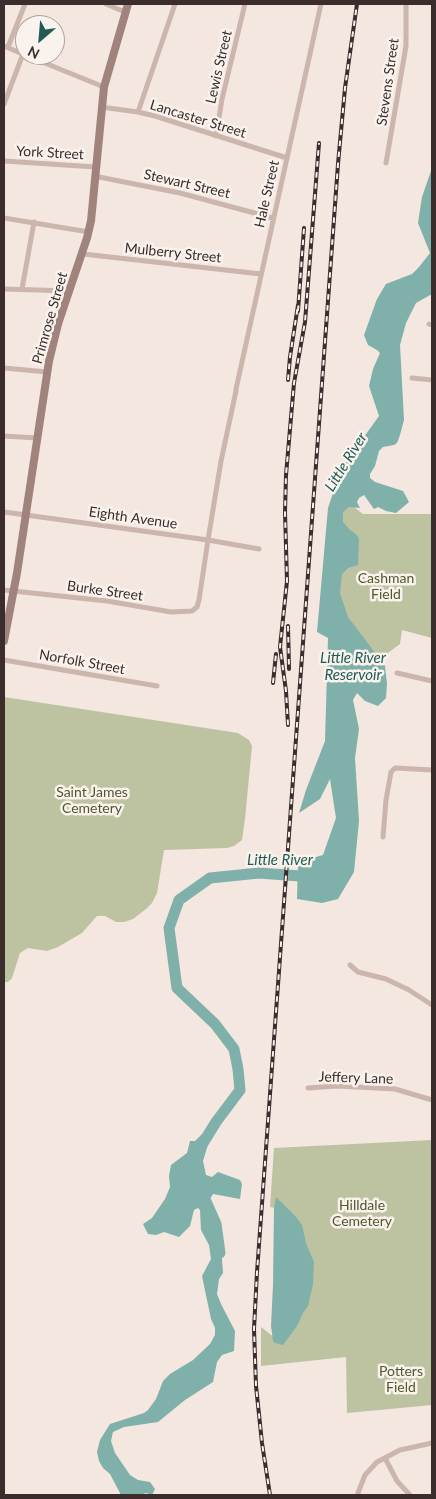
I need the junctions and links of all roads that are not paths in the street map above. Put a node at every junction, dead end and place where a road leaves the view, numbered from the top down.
1 (25, 4) edge
2 (106, 4) edge
3 (128, 4) edge
4 (174, 4) edge
5 (245, 4) edge
6 (321, 4) edge
7 (406, 4) edge
8 (125, 12) junction
9 (6, 46) edge
10 (20, 65) edge
11 (49, 65) edge
12 (104, 87) junction
13 (4, 104) edge
14 (101, 107) junction
15 (138, 112) junction
16 (216, 136) junction
17 (287, 158) junction
18 (4, 161) edge
19 (386, 163) dead end
20 (95, 167) junction
21 (94, 176) junction
22 (4, 218) edge
23 (273, 218) junction
24 (34, 222) junction
25 (88, 232) junction
26 (83, 254) junction
27 (261, 274) junction
28 (4, 288) edge
29 (22, 289) junction
30 (70, 291) junction
31 (4, 368) edge
32 (47, 372) junction
33 (412, 378) dead end
34 (432, 380) edge
35 (4, 436) edge
36 (37, 438) junction
37 (4, 512) edge
38 (26, 515) junction
39 (208, 540) junction
40 (259, 549) dead end
41 (4, 590) edge
42 (14, 590) junction
43 (192, 611) joint
44 (4, 641) edge
45 (4, 660) edge
46 (397, 673) dead end
47 (432, 681) edge
48 (157, 686) dead end
49 (432, 770) edge
50 (383, 837) dead end
51 (350, 966) dead end
52 (432, 1005) edge
53 (308, 1088) dead end
54 (432, 1100) edge
55 (432, 1442) edge
56 (385, 1458) junction
57 (358, 1493) dead end
58 (410, 1495) edge

1 - 9 street
2 - 8 street
3 - 8 main road, Primrose Street
4 - 15 street
5 - 16 street, Lewis Street
6 - 17 street, Hale Street
7 - 19 street, Stevens Street
8 - 12 main road, Primrose Street
10 - 13 street
11 - 12 street
12 - 14 main road, Primrose Street
14 - 15 street, Lancaster Street
14 - 20 main road, Primrose Street
15 - 16 street, Lancaster Street
16 - 17 street, Lancaster Street
17 - 23 street, Hale Street
18 - 20 street, York Street
20 - 21 main road, Primrose Street
21 - 23 street, Stewart Street
21 - 25 main road, Primrose Street
22 - 24 street
23 - 27 street, Hale Street
24 - 25 street
24 - 29 street
25 - 26 main road, Primrose Street
26 - 27 street, Mulberry Street
26 - 30 main road, Primrose Street
27 - 39 street, Hale Street
28 - 29 street
29 - 30 street
30 - 32 main road, Primrose Street
31 - 32 street
32 - 36 main road, Primrose Street
33 - 34 street
35 - 36 street
36 - 38 main road, Primrose Street
37 - 38 street, Eighth Avenue
38 - 39 street, Eighth Avenue
38 - 42 main road, Primrose Street
39 - 40 street, Eighth Avenue
39 - 43 street, Hale Street
41 - 42 street, Burke Street
42 - 43 street, Burke Street
42 - 44 main road, Primrose Street
45 - 48 street, Norfolk Street
46 - 47 street
49 - 50 street
51 - 52 street
53 - 54 street, Jeffery Lane
55 - 56 street
56 - 57 street
56 - 58 street

